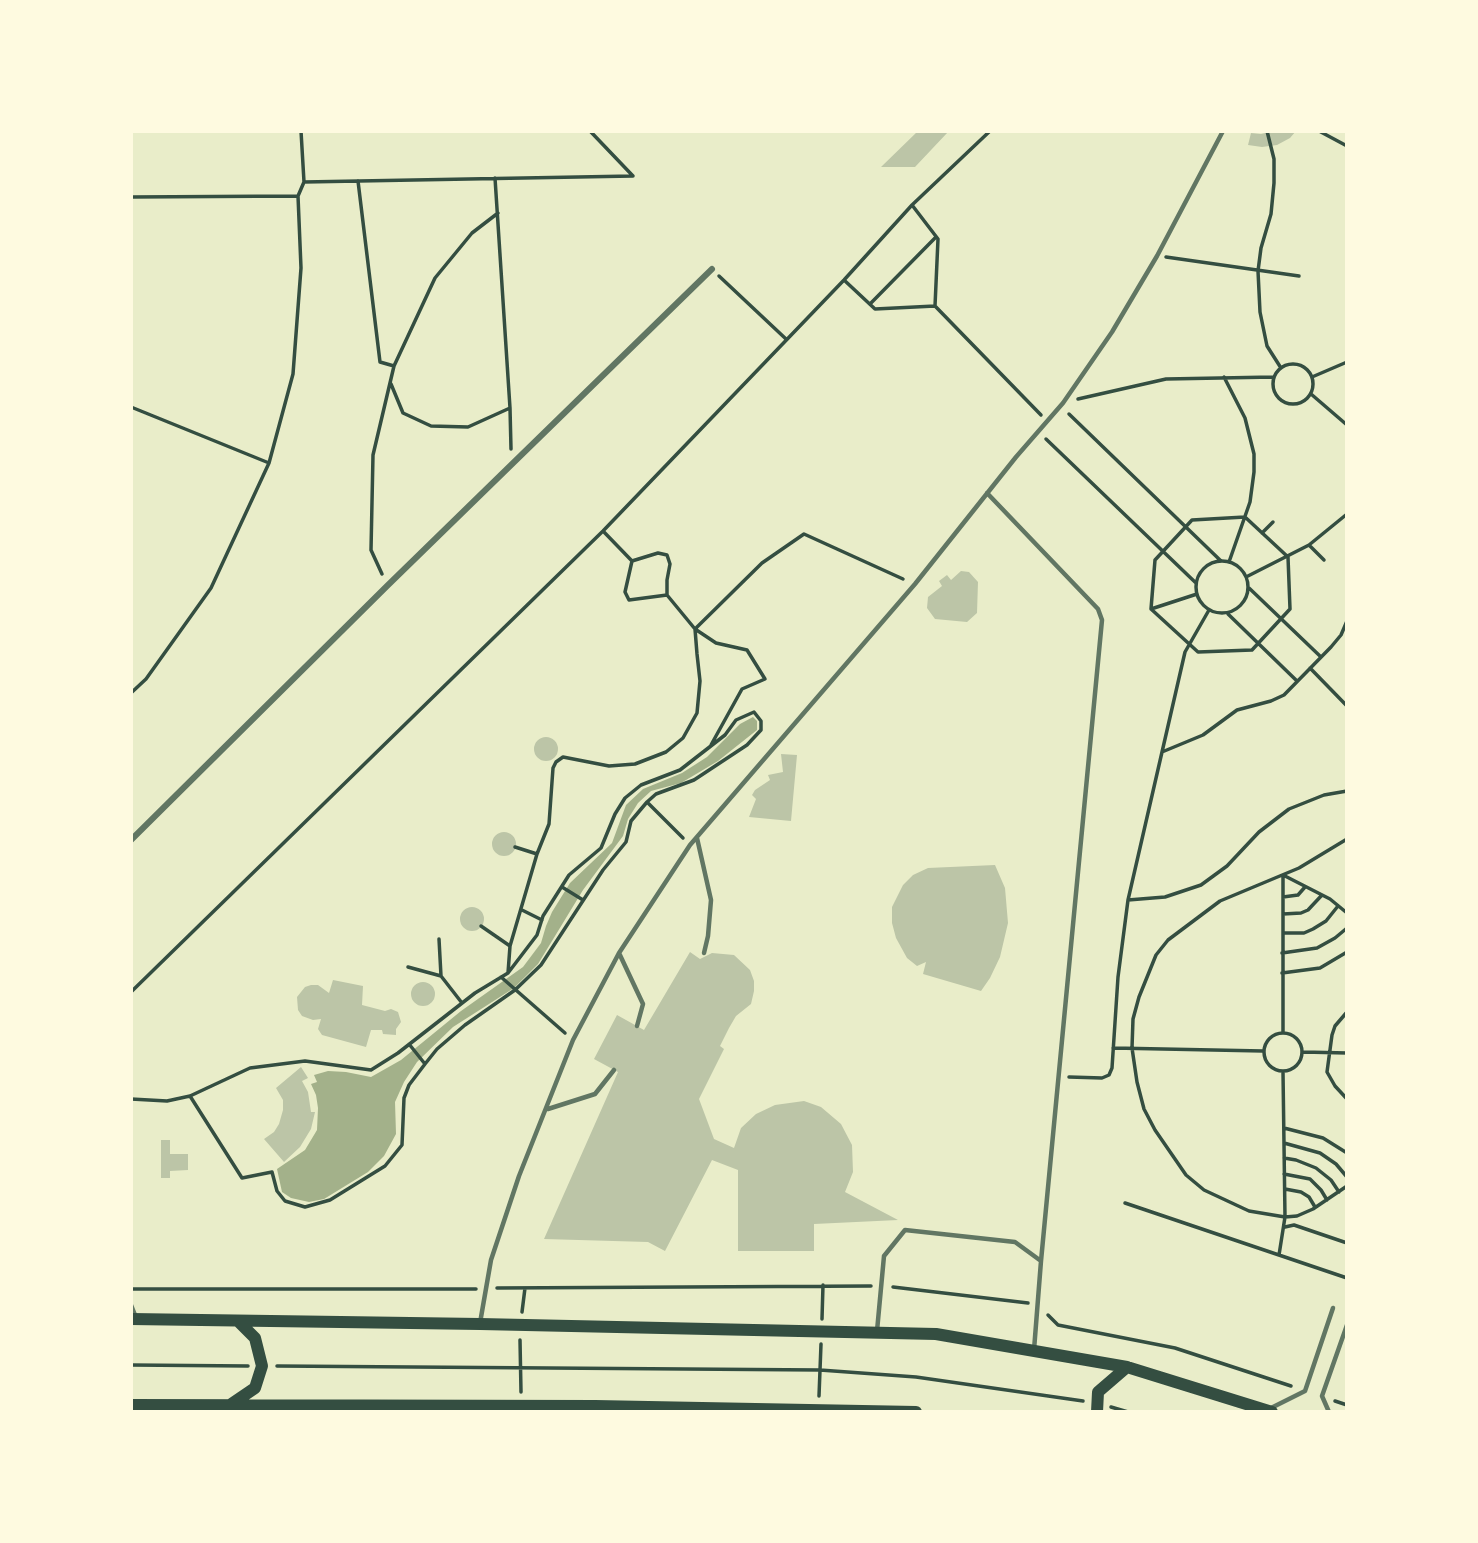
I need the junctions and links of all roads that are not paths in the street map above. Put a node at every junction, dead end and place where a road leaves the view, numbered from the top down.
1 (1223, 131) edge
2 (712, 269) road end
3 (987, 493) junction
4 (697, 837) junction
5 (131, 841) edge
6 (619, 953) junction
7 (705, 953) dead end
8 (638, 1026) dead end
9 (614, 1070) dead end
10 (547, 1109) junction
11 (1041, 1261) junction
12 (131, 1305) edge
13 (1333, 1308) dead end
14 (134, 1320) edge
15 (238, 1321) junction
16 (480, 1324) junction
17 (1347, 1325) edge
18 (877, 1333) junction
19 (1034, 1351) junction
20 (1127, 1367) junction
21 (131, 1405) edge
22 (230, 1406) junction
23 (1096, 1407) edge
24 (1269, 1411) edge
25 (916, 1412) edge
26 (1329, 1412) edge

1 - 3 lane
2 - 5 street
3 - 4 lane
3 - 11 lane
4 - 6 lane
4 - 7 lane
6 - 8 lane
6 - 10 lane
9 - 10 lane
10 - 16 lane
11 - 18 lane
11 - 19 lane
12 - 14 lane
13 - 24 lane
14 - 15 main road
15 - 16 main road
15 - 22 main road
16 - 18 main road
17 - 26 lane
18 - 19 main road
19 - 20 main road
20 - 23 main road
20 - 24 main road
21 - 22 main road
22 - 25 main road

